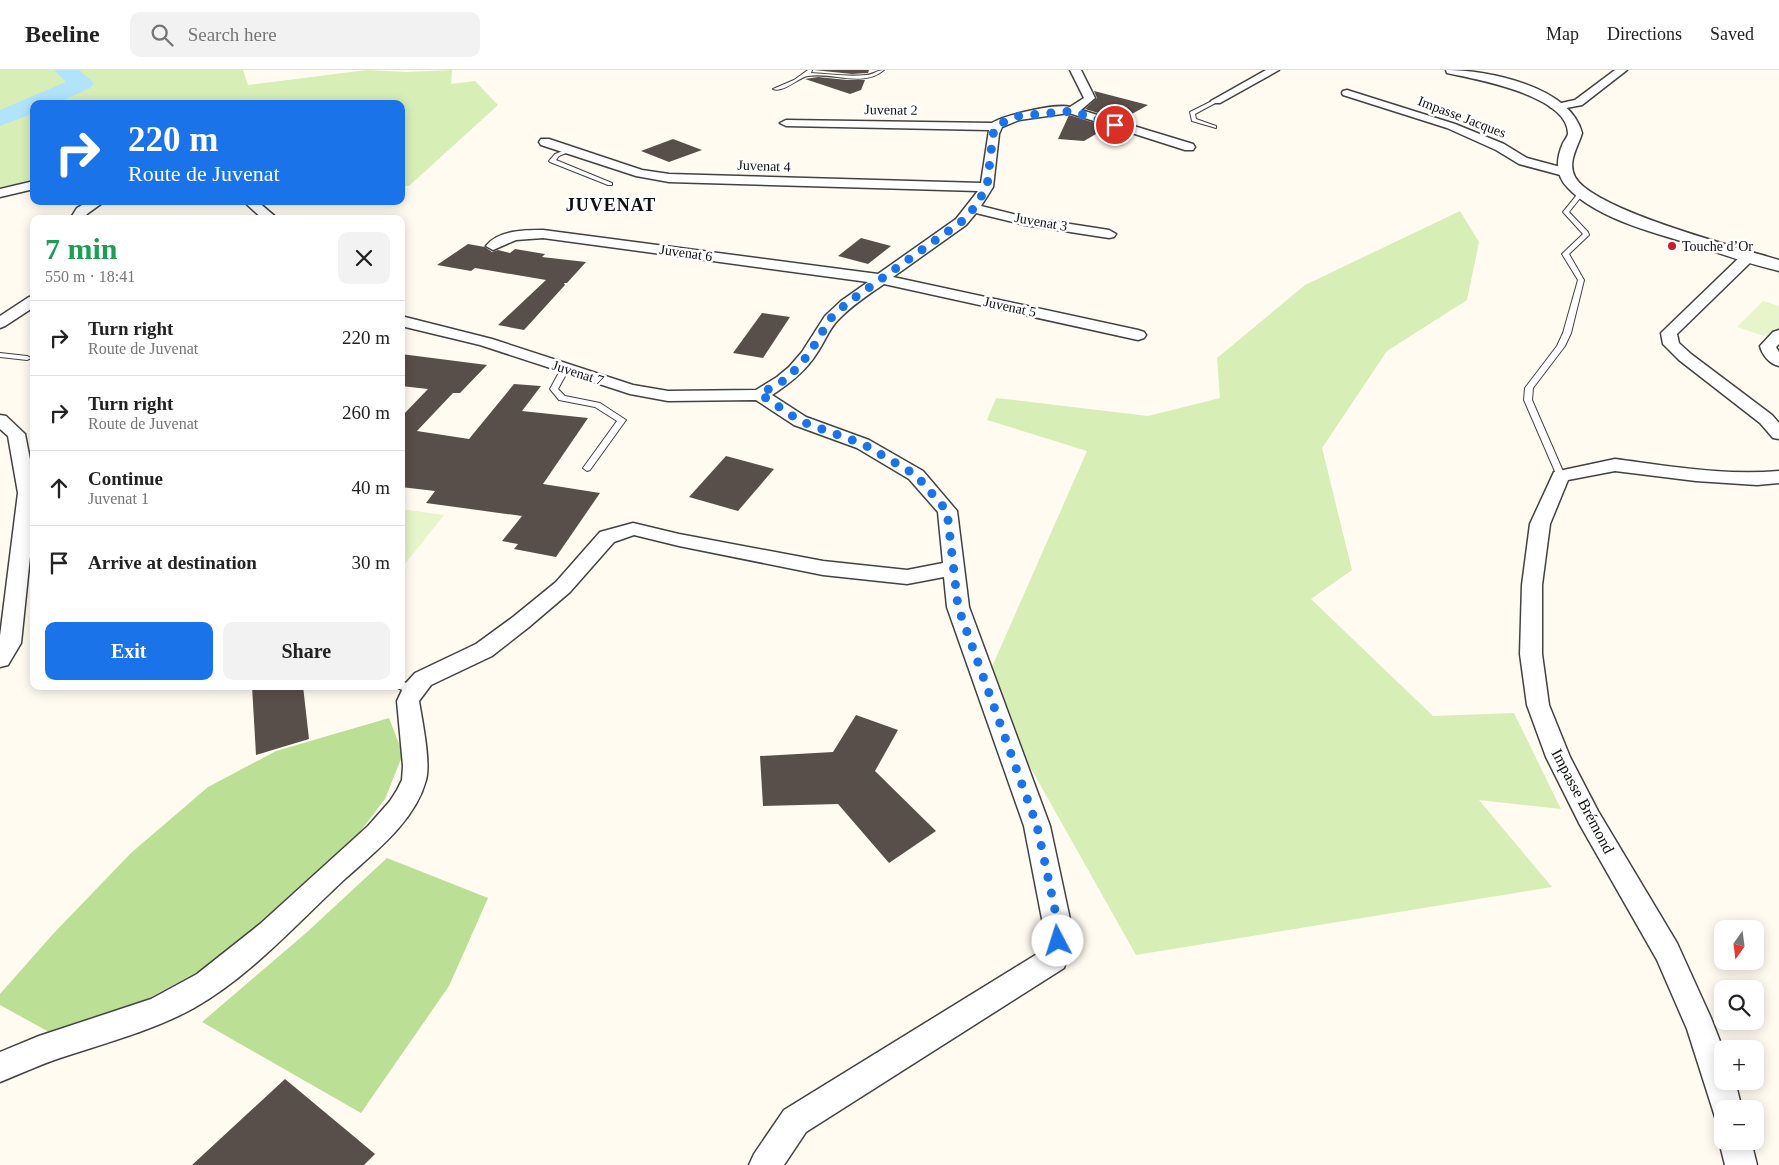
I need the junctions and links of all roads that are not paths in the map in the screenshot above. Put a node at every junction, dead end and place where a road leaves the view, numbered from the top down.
1 (811, 70) edge
2 (882, 70) edge
3 (1075, 70) edge
4 (1090, 70) edge
5 (1274, 70) edge
6 (1452, 70) edge
7 (1622, 70) edge
8 (806, 74) junction
9 (1082, 80) junction
10 (776, 89) dead end
11 (1346, 93) dead end
12 (1216, 101) joint
13 (1556, 107) junction
14 (1067, 109) junction
15 (786, 123) dead end
16 (996, 127) junction
17 (1214, 127) dead end
18 (545, 142) dead end
19 (1189, 147) dead end
20 (570, 150) junction
21 (1564, 172) junction
22 (610, 184) dead end
23 (30, 186) edge
24 (987, 187) junction
25 (1582, 192) junction
26 (0, 193) edge
27 (92, 205) edge
28 (254, 205) edge
29 (974, 208) junction
30 (79, 215) edge
31 (267, 215) edge
32 (1109, 234) dead end
33 (493, 246) dead end
34 (1749, 256) junction
35 (1779, 266) edge
36 (882, 279) junction
37 (30, 303) edge
38 (405, 322) edge
39 (0, 323) edge
40 (1138, 335) dead end
41 (1779, 335) edge
42 (0, 355) edge
43 (27, 358) dead end
44 (1779, 361) edge
45 (565, 369) junction
46 (760, 394) junction
47 (0, 420) edge
48 (1779, 434) edge
49 (587, 468) dead end
50 (1561, 476) junction
51 (1779, 477) edge
52 (954, 568) junction
53 (0, 659) edge
54 (407, 687) edge
55 (0, 1067) edge
56 (1725, 1100) edge
57 (1737, 1150) edge
58 (765, 1165) edge
59 (1741, 1165) edge

1 - 8 lane
2 - 8 lane
3 - 9 street
4 - 9 street
5 - 12 street
6 - 13 street
7 - 13 street
8 - 10 lane
9 - 14 street
11 - 21 street, Impasse Jacques
12 - 17 lane
13 - 21 street
14 - 16 street
14 - 19 street
15 - 16 street, Juvenat 2
16 - 24 street
18 - 20 street, Juvenat 4
20 - 22 lane
20 - 24 street, Juvenat 4
21 - 25 street
23 - 26 street
24 - 29 street
25 - 34 street
25 - 50 lane
27 - 30 street
28 - 31 street
29 - 32 street, Juvenat 3
29 - 36 street
33 - 36 street, Juvenat 6
34 - 35 street
34 - 48 street
36 - 40 street, Juvenat 5
36 - 46 street
37 - 39 street
38 - 45 street, Juvenat 7
41 - 44 street
42 - 43 lane
45 - 46 street, Juvenat 7
45 - 49 lane
46 - 52 street
47 - 53 street
50 - 51 street
50 - 56 street, Impasse Brémond
52 - 54 street
52 - 58 street
54 - 55 street
57 - 59 street

